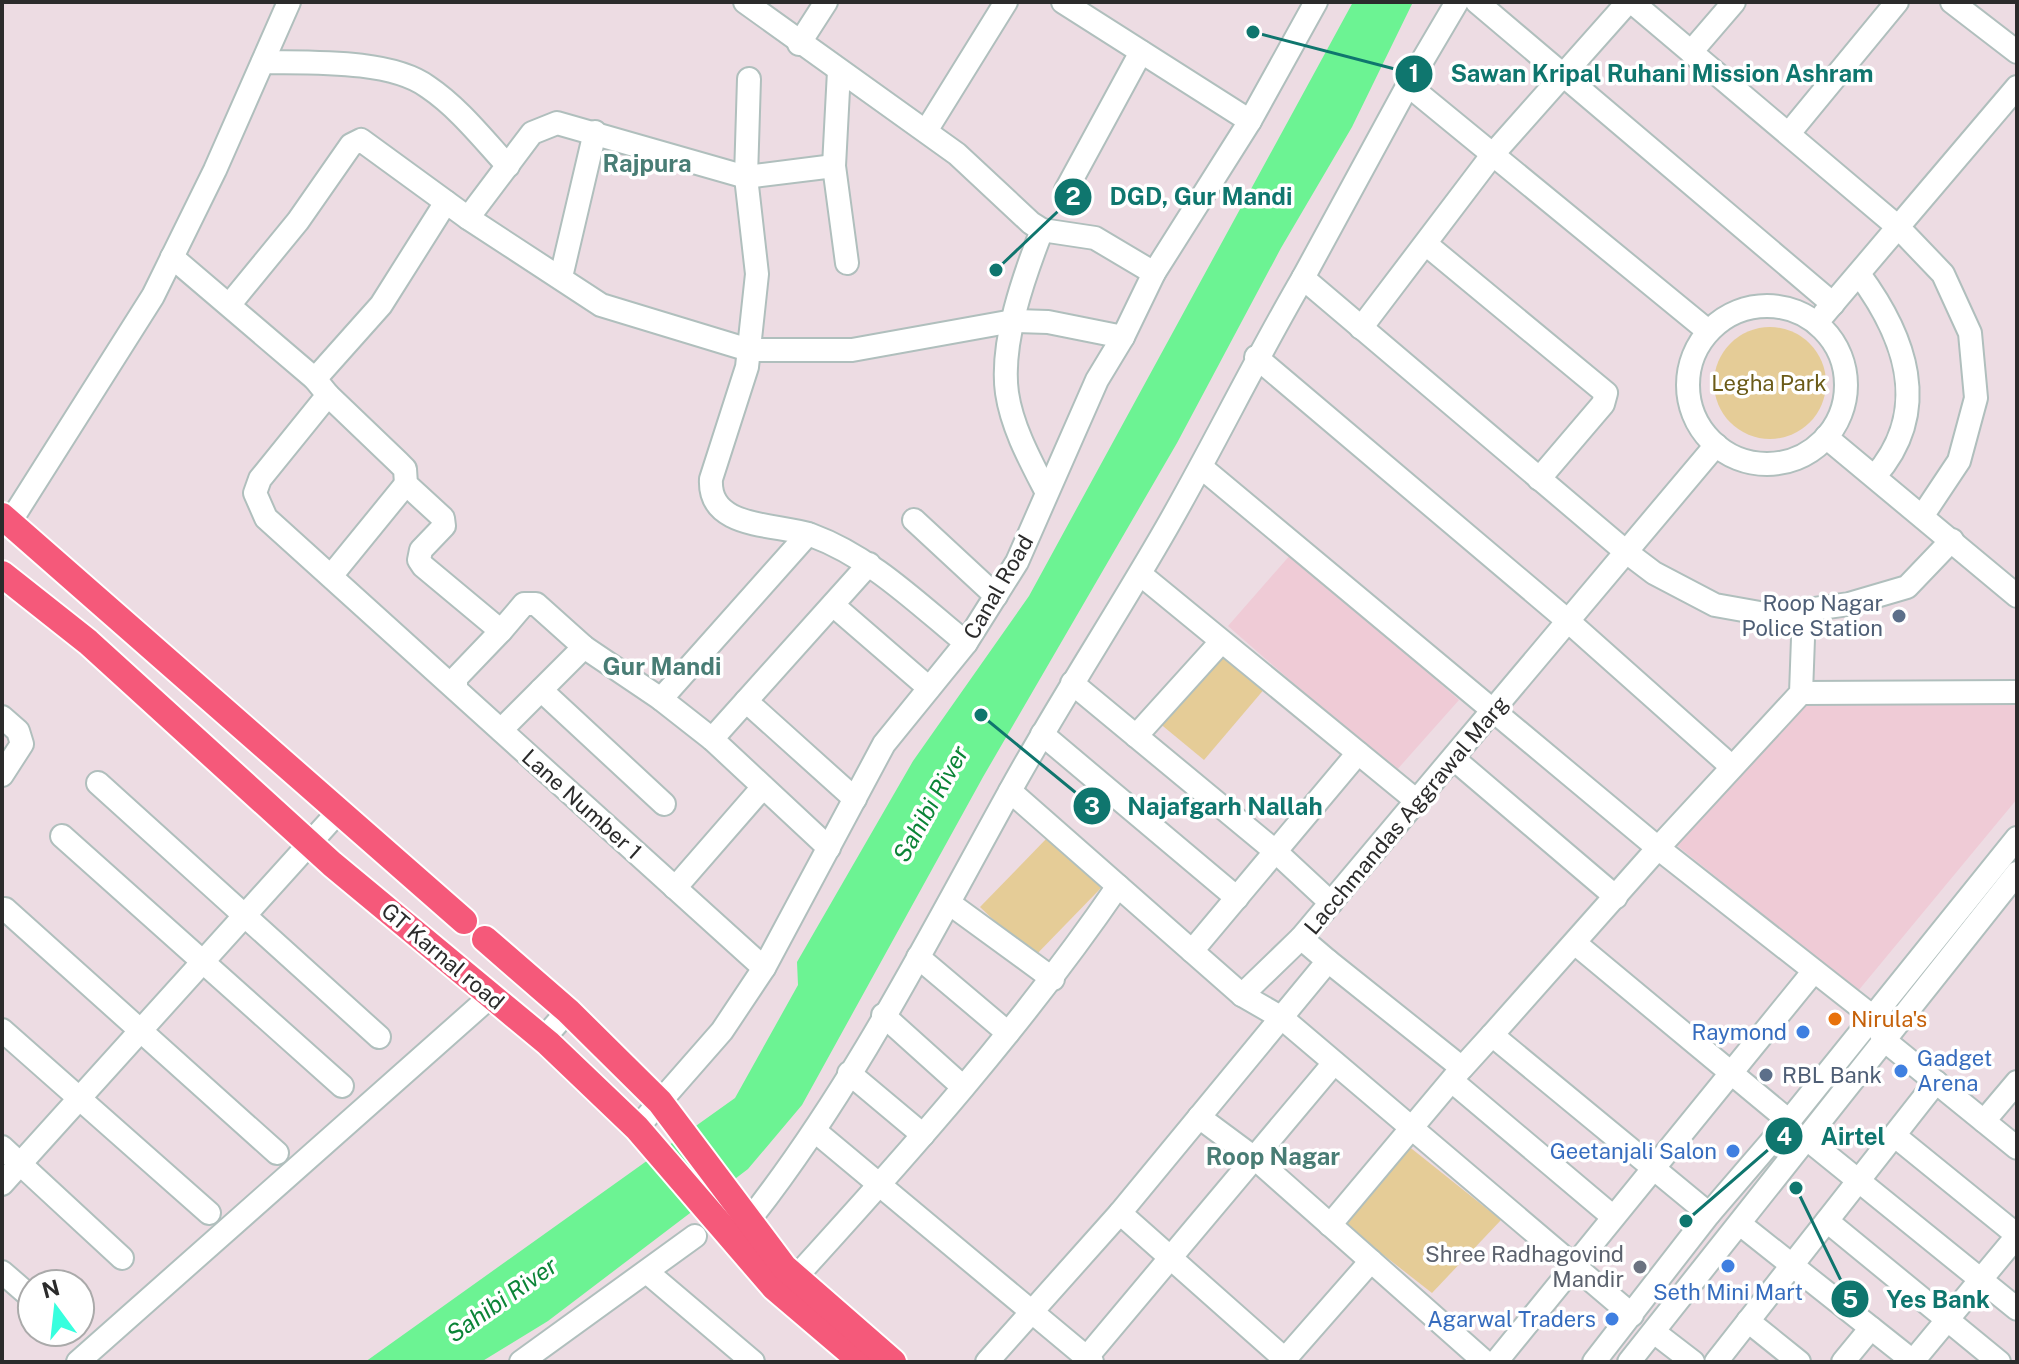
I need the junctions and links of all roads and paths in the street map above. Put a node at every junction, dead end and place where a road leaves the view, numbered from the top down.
1 (289, 2) edge
2 (745, 2) edge
3 (826, 2) edge
4 (1006, 2) edge
5 (1063, 2) edge
6 (1316, 2) edge
7 (1457, 2) edge
8 (1477, 2) edge
9 (1630, 2) edge
10 (1734, 2) edge
11 (1897, 2) edge
12 (1952, 2) edge
13 (799, 44) junction
14 (1141, 52) junction
15 (1691, 52) junction
16 (2017, 52) edge
17 (263, 62) junction
18 (839, 71) junction
19 (1563, 72) junction
20 (749, 79) dead end
21 (1408, 85) junction
22 (2017, 87) edge
23 (1250, 121) junction
24 (926, 131) junction
25 (595, 132) junction
26 (1790, 132) junction
27 (1493, 154) junction
28 (508, 166) junction
29 (834, 166) junction
30 (746, 177) junction
31 (1066, 190) dead end
32 (446, 202) junction
33 (468, 218) junction
34 (1898, 227) junction
35 (1042, 230) junction
36 (1427, 245) junction
37 (172, 257) junction
38 (847, 263) dead end
39 (1154, 273) junction
40 (1859, 274) junction
41 (561, 277) junction
42 (1303, 278) junction
43 (230, 304) junction
44 (1833, 304) junction
45 (1013, 321) junction
46 (1816, 323) junction
47 (1361, 328) junction
48 (1708, 331) junction
49 (1123, 337) junction
50 (749, 350) junction
51 (1256, 357) junction
52 (322, 387) junction
53 (1826, 437) junction
54 (1716, 445) junction
55 (1201, 467) junction
56 (1875, 476) junction
57 (1539, 479) junction
58 (406, 484) junction
59 (1046, 491) junction
60 (1923, 515) junction
61 (6, 519) edge
62 (914, 520) dead end
63 (808, 534) junction
64 (1952, 540) junction
65 (1625, 551) junction
66 (869, 564) junction
67 (2, 574) edge
68 (1140, 574) junction
69 (331, 576) junction
70 (996, 596) junction
71 (2017, 596) edge
72 (833, 605) junction
73 (1804, 611) junction
74 (1568, 621) junction
75 (501, 631) junction
76 (1221, 642) junction
77 (966, 643) junction
78 (584, 647) junction
79 (1072, 683) junction
80 (456, 688) junction
81 (929, 688) junction
82 (541, 690) junction
83 (2017, 692) edge
84 (1801, 693) junction
85 (661, 699) junction
86 (746, 701) junction
87 (1495, 709) junction
88 (2, 717) edge
89 (501, 730) junction
90 (1042, 734) junction
91 (1136, 736) junction
92 (712, 739) junction
93 (1358, 753) junction
94 (1454, 759) junction
95 (1732, 767) junction
96 (2, 775) edge
97 (98, 783) dead end
98 (763, 787) junction
99 (1010, 791) junction
100 (855, 799) junction
101 (1418, 802) junction
102 (664, 804) dead end
103 (339, 811) junction
104 (62, 836) dead end
105 (2017, 838) edge
106 (310, 844) junction
107 (829, 848) junction
108 (1658, 848) junction
109 (1275, 851) junction
110 (2017, 873) edge
111 (1118, 886) junction
112 (675, 888) junction
113 (1616, 897) junction
114 (1237, 898) junction
115 (949, 903) junction
116 (1331, 903) junction
117 (5, 909) dead end
118 (245, 915) junction
119 (464, 921) dead end
120 (1301, 938) junction
121 (485, 939) dead end
122 (1576, 944) junction
123 (1192, 951) junction
124 (918, 957) junction
125 (1328, 961) junction
126 (202, 963) junction
127 (764, 968) junction
128 (1814, 971) junction
129 (1053, 979) junction
130 (1242, 995) junction
131 (491, 996) junction
132 (568, 1011) junction
133 (883, 1015) junction
134 (1873, 1017) junction
135 (1282, 1018) junction
136 (2, 1030) edge
137 (142, 1030) junction
138 (1008, 1033) junction
139 (1492, 1035) junction
140 (379, 1037) dead end
141 (543, 1039) junction
142 (1884, 1040) junction
143 (1334, 1063) junction
144 (1732, 1072) junction
145 (849, 1073) junction
146 (1457, 1074) junction
147 (1936, 1082) junction
148 (2017, 1082) edge
149 (342, 1086) dead end
150 (963, 1087) junction
151 (79, 1099) junction
152 (660, 1102) junction
153 (1199, 1117) junction
154 (1789, 1121) junction
155 (1984, 1121) junction
156 (1414, 1128) junction
157 (815, 1131) junction
158 (923, 1135) junction
159 (1895, 1136) junction
160 (645, 1138) junction
161 (1807, 1139) junction
162 (2, 1147) edge
163 (2017, 1148) edge
164 (277, 1153) dead end
165 (1257, 1160) junction
166 (21, 1163) junction
167 (1654, 1168) junction
168 (1858, 1182) junction
169 (2, 1184) edge
170 (880, 1185) junction
171 (744, 1212) junction
172 (209, 1213) dead end
173 (1120, 1213) junction
174 (1709, 1214) junction
175 (1612, 1216) junction
176 (1827, 1221) junction
177 (1740, 1224) junction
178 (1330, 1225) junction
179 (706, 1228) junction
180 (2017, 1235) edge
181 (1173, 1257) junction
182 (122, 1258) dead end
183 (1371, 1261) junction
184 (1792, 1265) junction
185 (1572, 1266) junction
186 (647, 1272) junction
187 (795, 1278) junction
188 (1981, 1279) junction
189 (2017, 1309) edge
190 (1031, 1310) junction
191 (1632, 1315) junction
192 (1947, 1320) junction
193 (1748, 1321) junction
194 (1871, 1328) junction
195 (1654, 1332) junction
196 (846, 1357) edge
197 (538, 1358) edge
198 (1090, 1360) edge
199 (1287, 1361) edge
200 (78, 1362) edge
201 (753, 1362) edge
202 (893, 1362) edge
203 (987, 1362) edge
204 (1485, 1362) edge
205 (1496, 1362) edge
206 (1594, 1362) edge
207 (1629, 1362) edge
208 (1693, 1362) edge
209 (1716, 1362) edge
210 (1799, 1362) edge
211 (1843, 1362) edge
212 (1914, 1362) edge
213 (1999, 1362) edge

1 - 17 street
2 - 13 street
3 - 13 street
4 - 24 street
5 - 14 street
6 - 23 street, Canal Road
7 - 21 street
8 - 19 street
9 - 15 street
9 - 19 street
10 - 15 street
11 - 26 street
12 - 16 street
13 - 18 street
14 - 23 street
14 - 31 street
15 - 26 street
17 - 28 street
17 - 37 street
18 - 24 street
18 - 29 street
19 - 27 street
19 - 44 street
20 - 30 street
21 - 27 street
21 - 42 street
22 - 34 street
23 - 39 street, Canal Road
24 - 35 street
25 - 28 street
25 - 30 street
25 - 41 street
26 - 34 street
27 - 36 street
27 - 48 street
28 - 33 street
29 - 30 street
29 - 38 street
30 - 50 street
32 - 33 street
32 - 43 street
32 - 52 street
33 - 41 street
34 - 40 street
34 - 60 street
35 - 39 street
35 - 45 street
36 - 47 street
36 - 57 street
37 - 43 street
37 - 61 street
39 - 49 street, Canal Road
40 - 44 street
40 - 56 street
41 - 50 street
42 - 47 street
42 - 51 street
43 - 52 street
44 - 46 street
45 - 49 street
45 - 50 street
45 - 59 street
46 - 48 street
46 - 53 street
47 - 57 street
48 - 54 street
49 - 59 street, Canal Road
50 - 63 street
51 - 55 street
51 - 74 street
52 - 58 street
52 - 69 street, Lane Number 1
53 - 54 street
53 - 56 street
54 - 65 street, Lacchmandas Aggrawal Marg
55 - 68 street
55 - 87 street
56 - 60 street
57 - 65 street
58 - 69 street
58 - 75 street
59 - 70 street, Canal Road
60 - 64 street
61 - 103 main road, GT Karnal road
62 - 70 street
63 - 66 street
63 - 85 street
64 - 71 street
64 - 73 street
65 - 73 street
65 - 74 street, Lacchmandas Aggrawal Marg
66 - 72 street
66 - 77 street
67 - 106 main road, GT Karnal road
68 - 76 street
68 - 79 street
69 - 80 street, Lane Number 1
70 - 77 street, Canal Road
72 - 81 street
72 - 86 street
73 - 84 street
74 - 87 street, Lacchmandas Aggrawal Marg
74 - 95 street
75 - 78 street
75 - 80 street
76 - 91 street
76 - 93 street
77 - 81 street, Canal Road
78 - 82 street
78 - 85 street
79 - 90 street
79 - 91 street
80 - 89 street, Lane Number 1
81 - 100 street, Canal Road
82 - 89 street
82 - 102 street
83 - 84 street
84 - 95 street
85 - 92 street
86 - 92 street
86 - 100 street
87 - 94 street, Lacchmandas Aggrawal Marg
87 - 108 street
88 - 96 street
89 - 112 street, Lane Number 1
90 - 99 street
90 - 114 street
91 - 109 street
92 - 98 street
93 - 101 street
93 - 109 street
94 - 101 street, Lacchmandas Aggrawal Marg
94 - 113 street
95 - 108 street
97 - 118 street
98 - 107 street
98 - 112 street
99 - 111 street
99 - 115 street
100 - 107 street, Canal Road
101 - 116 street, Lacchmandas Aggrawal Marg
103 - 106 street
103 - 119 main road, GT Karnal road
104 - 126 street
105 - 134 street
106 - 118 street
106 - 131 main road, GT Karnal road
107 - 127 street, Canal Road
108 - 113 street
108 - 128 street
109 - 114 street
109 - 116 street
110 - 142 street
111 - 123 street
111 - 129 street
112 - 127 street, Lane Number 1
113 - 122 street
114 - 123 street
115 - 124 street
115 - 129 street
116 - 120 street, Lacchmandas Aggrawal Marg
117 - 137 street
118 - 126 street
118 - 140 street
120 - 125 street, Lacchmandas Aggrawal Marg
120 - 130 street
121 - 132 main road, GT Karnal road
122 - 139 street
122 - 144 street
123 - 130 street
124 - 133 street
124 - 138 street
125 - 135 street, Lacchmandas Aggrawal Marg
125 - 146 street
126 - 137 street
126 - 149 street
127 - 152 street, Canal Road
128 - 134 street
128 - 144 street
129 - 138 street
130 - 135 street
131 - 141 main road, GT Karnal road
131 - 200 street
132 - 141 street
132 - 152 main road, GT Karnal road
133 - 145 street
133 - 150 street
134 - 142 street
134 - 154 street
135 - 143 street
135 - 153 street, Lacchmandas Aggrawal Marg
136 - 151 street
137 - 151 street
137 - 164 street
138 - 150 street
139 - 146 street
139 - 167 street
141 - 160 main road, GT Karnal road
142 - 147 street
142 - 161 street
143 - 156 street
143 - 165 street
144 - 154 street
144 - 167 street
145 - 157 street
145 - 158 street
146 - 156 street
146 - 175 street
147 - 155 street
147 - 159 street
148 - 155 street
150 - 158 street
151 - 166 street
151 - 172 street
152 - 160 street, Canal Road
152 - 171 main road, GT Karnal road
153 - 165 street
153 - 173 street, Lacchmandas Aggrawal Marg
154 - 174 street
155 - 163 street
156 - 178 street
156 - 185 street
157 - 170 street
157 - 171 street
158 - 170 street
159 - 168 street
159 - 180 street
160 - 179 main road, GT Karnal road
161 - 168 street
161 - 177 street
162 - 166 street
165 - 178 street
165 - 181 street
166 - 169 street
166 - 182 street
167 - 174 street
167 - 175 street
168 - 176 street
168 - 188 street
170 - 187 street
170 - 190 street
171 - 187 main road, GT Karnal road
173 - 181 street
173 - 190 street, Lacchmandas Aggrawal Marg
174 - 191 street
175 - 185 street
176 - 184 street
176 - 192 street
177 - 184 street
177 - 195 street
178 - 183 street
179 - 186 street
179 - 196 main road, GT Karnal road
180 - 188 street
181 - 198 street
181 - 199 street
183 - 199 street
183 - 204 street
184 - 193 street
184 - 194 street
185 - 191 street
185 - 205 street
186 - 197 street
186 - 201 street
187 - 202 main road, GT Karnal road
188 - 189 street
188 - 192 street
190 - 198 street
190 - 203 street, Lacchmandas Aggrawal Marg
191 - 206 street
192 - 212 street
192 - 213 street
193 - 209 street
193 - 210 street
194 - 211 street
194 - 212 street
195 - 207 street
195 - 208 street

